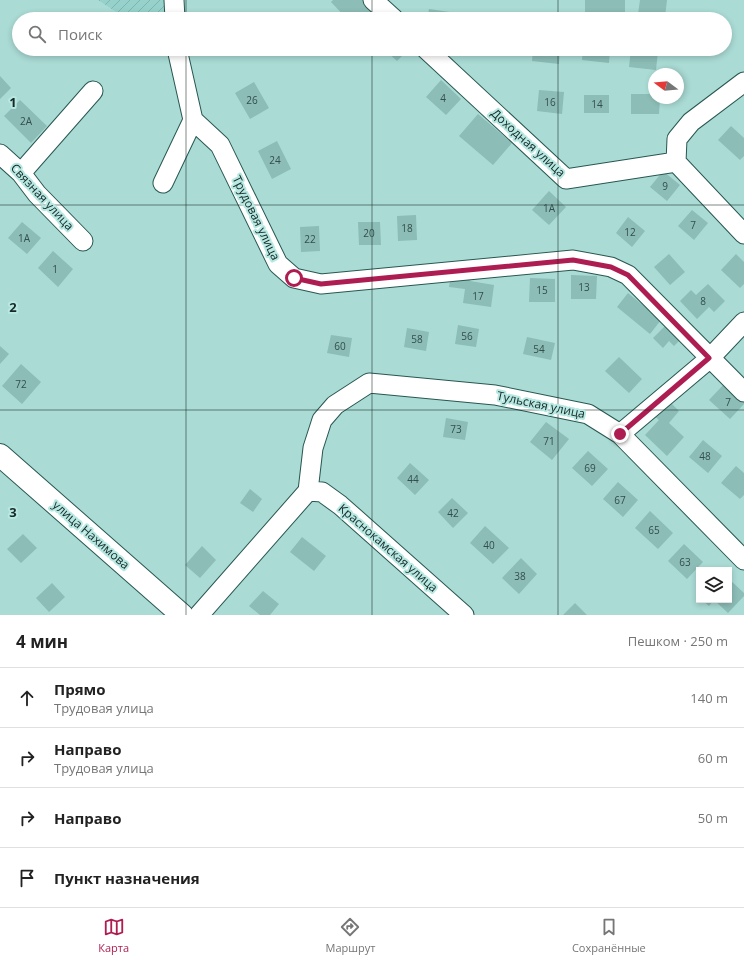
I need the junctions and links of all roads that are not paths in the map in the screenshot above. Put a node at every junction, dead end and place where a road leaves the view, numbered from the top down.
1 (174, 0) edge
2 (373, 0) edge
3 (175, 12) edge
4 (386, 12) edge
5 (179, 56) edge
6 (434, 56) edge
7 (744, 82) edge
8 (93, 91) dead end
9 (193, 120) junction
10 (0, 154) edge
11 (676, 162) junction
12 (21, 173) junction
13 (164, 183) dead end
14 (744, 234) edge
15 (83, 241) dead end
16 (744, 322) edge
17 (709, 358) junction
18 (744, 392) edge
19 (620, 434) junction
20 (0, 455) edge
21 (308, 491) junction
22 (744, 560) edge
23 (182, 615) edge
24 (198, 615) edge
25 (464, 615) edge

1 - 3 lane
2 - 4 lane
5 - 9 lane
6 - 11 lane, Доходная улица
7 - 11 lane
8 - 12 lane
9 - 13 lane
9 - 17 lane, Трудовая улица
10 - 12 lane, Связная улица
11 - 14 lane
12 - 15 lane, Связная улица
16 - 17 lane
17 - 18 lane, Трудовая улица
17 - 19 lane
19 - 21 lane, Тульская улица
19 - 22 lane, Тульская улица
20 - 23 main road, улица Нахимова
21 - 24 lane
21 - 25 lane, Краснокамская улица

